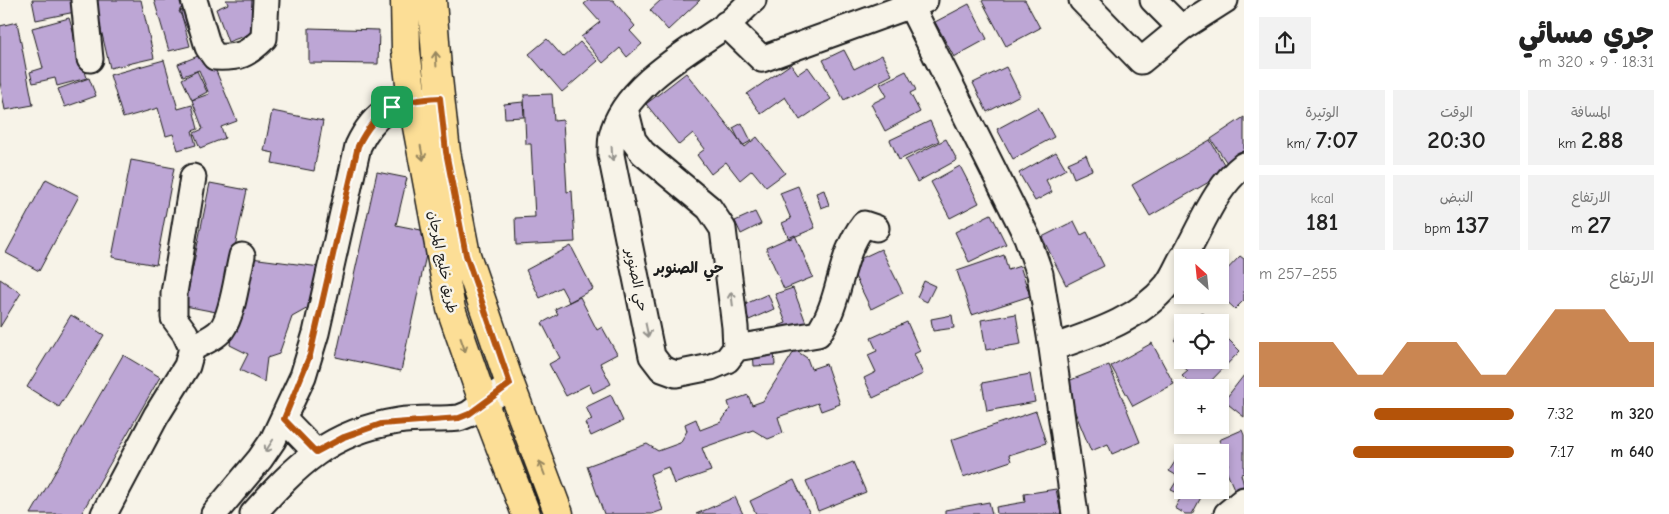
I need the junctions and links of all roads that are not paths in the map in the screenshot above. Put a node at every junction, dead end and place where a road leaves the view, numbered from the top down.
1 (84, 0) edge
2 (194, 0) edge
3 (266, 0) edge
4 (405, 0) edge
5 (753, 0) edge
6 (1082, 0) edge
7 (1152, 0) edge
8 (1225, 0) edge
9 (434, 2) edge
10 (918, 3) edge
11 (726, 24) junction
12 (1181, 28) junction
13 (90, 59) dead end
14 (440, 98) junction
15 (412, 100) junction
16 (625, 108) junction
17 (1244, 165) edge
18 (193, 177) dead end
19 (876, 228) dead end
20 (1188, 249) edge
21 (242, 256) dead end
22 (1174, 273) edge
23 (192, 348) junction
24 (736, 348) junction
25 (1052, 348) junction
26 (510, 384) junction
27 (484, 404) junction
28 (284, 419) junction
29 (316, 452) junction
30 (1244, 500) edge
31 (104, 514) edge
32 (214, 514) edge
33 (253, 514) edge
34 (526, 514) edge
35 (559, 514) edge
36 (1075, 514) edge
37 (1227, 514) edge

1 - 13 street
2 - 3 street
4 - 15 main road, طريق خليج المرجان
5 - 11 street, حي الصنوبر
6 - 12 street
7 - 12 street
8 - 12 street
14 -> 9 main road, طريق خليج المرجان
10 - 11 street
10 - 25 street
11 - 16 street, حي الصنوبر
14 - 15 street
14 - 26 main road, طريق خليج المرجان
15 -> 27 main road, طريق خليج المرجان
15 - 28 street
24 -> 16 street
16 -> 24 street, حي الصنوبر
17 - 20 street
18 - 23 street
19 - 24 street
21 - 23 street
22 - 25 street
23 - 31 street
25 - 36 street
26 - 27 street
35 -> 26 main road, طريق خليج المرجان
27 - 29 street
27 - 34 main road, طريق خليج المرجان
28 - 29 street
28 -> 32 street
29 - 33 street
30 - 37 street

